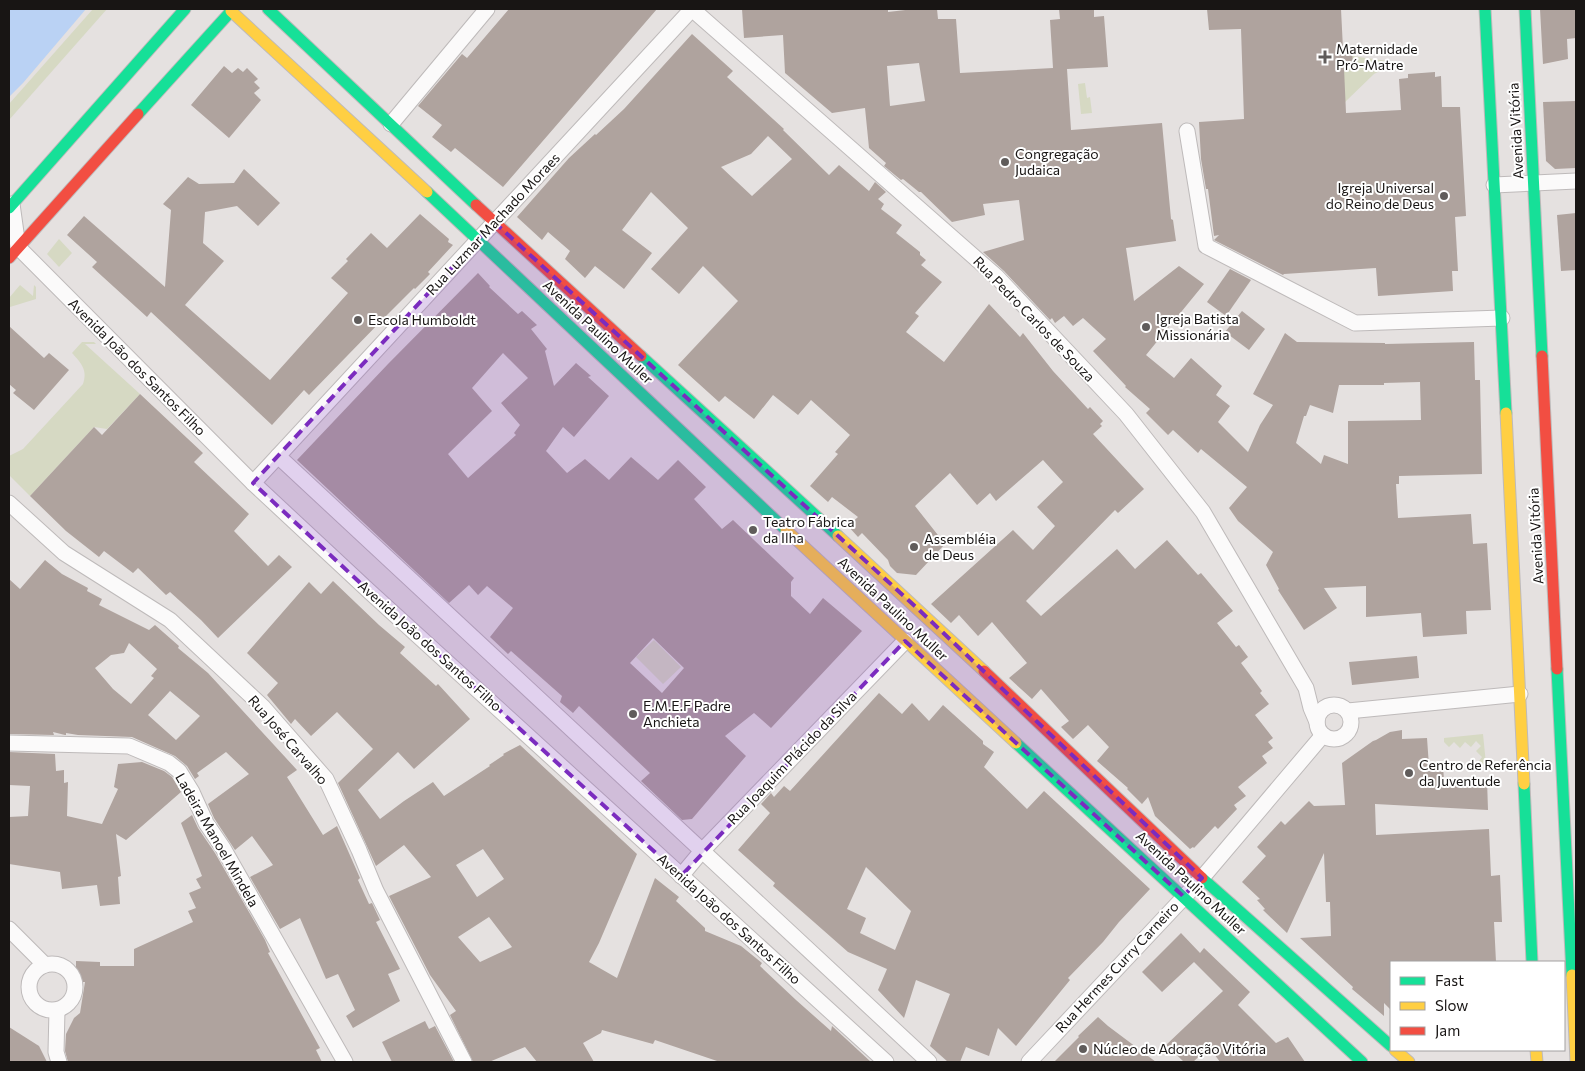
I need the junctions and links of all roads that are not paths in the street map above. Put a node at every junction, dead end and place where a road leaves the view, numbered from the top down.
1 (185, 9) edge
2 (268, 9) edge
3 (487, 9) edge
4 (692, 9) edge
5 (1485, 9) edge
6 (1525, 9) edge
7 (232, 10) edge
8 (391, 124) junction
9 (1187, 131) dead end
10 (1576, 181) edge
11 (1534, 184) junction
12 (1494, 185) junction
13 (11, 206) edge
14 (494, 222) junction
15 (478, 240) junction
16 (14, 252) edge
17 (1502, 318) junction
18 (278, 456) junction
19 (253, 483) junction
20 (9, 503) edge
21 (905, 641) junction
22 (1306, 688) junction
23 (1520, 694) junction
24 (1334, 704) junction
25 (1348, 711) junction
26 (1320, 729) junction
27 (9, 743) edge
28 (1052, 756) junction
29 (1570, 807) edge
30 (702, 852) junction
31 (681, 876) junction
32 (1202, 878) junction
33 (1183, 896) junction
34 (9, 929) edge
35 (1532, 961) edge
36 (45, 965) junction
37 (57, 1010) junction
38 (1390, 1049) edge
39 (1393, 1052) edge
40 (1576, 1061) edge
41 (59, 1062) edge
42 (345, 1062) edge
43 (464, 1062) edge
44 (886, 1062) edge
45 (929, 1062) edge
46 (1029, 1062) edge
47 (1362, 1062) edge
48 (1409, 1062) edge

1 - 13 main road
2 - 8 main road, Avenida Paulino Muller
3 - 8 street
4 - 14 street, Rua Luzmar Machado Moraes
4 - 22 street, Rua Pedro Carlos de Souza
5 - 12 main road, Avenida Vitória
6 - 11 main road, Avenida Vitória
7 - 15 main road, Avenida Paulino Muller
7 - 16 main road
8 - 14 main road, Avenida Paulino Muller
9 - 17 street
10 - 11 street
11 - 12 street
11 - 29 main road, Avenida Vitória
12 - 17 main road, Avenida Vitória
13 - 16 street
14 - 15 street, Rua Luzmar Machado Moraes
14 - 28 main road, Avenida Paulino Muller
15 - 18 street, Rua Luzmar Machado Moraes
15 - 21 main road, Avenida Paulino Muller
16 - 19 street, Avenida João dos Santos Filho
17 - 23 main road, Avenida Vitória
18 - 19 street, Rua Luzmar Machado Moraes
18 - 30 street
19 - 31 street, Avenida João dos Santos Filho
20 - 43 street, Rua José Carvalho
21 - 28 main road, Avenida Paulino Muller
21 - 30 street, Rua Joaquim Plácido da Silva
22 - 24 street, Rua Pedro Carlos de Souza
22 - 26 street, Rua Pedro Carlos de Souza
23 - 25 street
23 - 35 main road, Avenida Vitória
24 - 25 street
24 - 26 street, Rua Hermes Curry Carneiro
25 - 26 street
26 - 32 street, Rua Hermes Curry Carneiro
27 - 42 street, Ladeira Manoel Mindela
28 - 32 main road, Avenida Paulino Muller
28 - 33 main road, Avenida Paulino Muller
29 - 40 main road, Avenida Vitória
30 - 31 street, Rua Joaquim Plácido da Silva
30 - 45 street
31 - 44 street, Avenida João dos Santos Filho
32 - 33 street, Rua Hermes Curry Carneiro
32 - 38 main road, Avenida Paulino Muller
33 - 46 street, Rua Hermes Curry Carneiro
33 - 47 main road, Avenida Paulino Muller
34 - 36 street
36 - 37 street
36 - 37 street
37 - 41 street
39 - 48 main road, Avenida Paulino Muller

